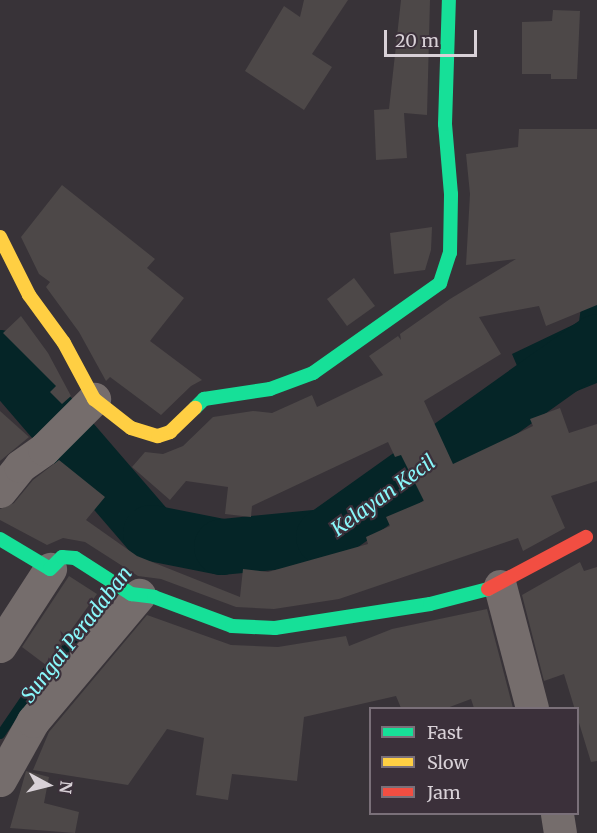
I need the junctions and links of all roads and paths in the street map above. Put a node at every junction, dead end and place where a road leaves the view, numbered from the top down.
1 (449, 0) edge
2 (0, 237) edge
3 (86, 407) junction
4 (0, 491) edge
5 (586, 537) dead end
6 (0, 539) edge
7 (50, 569) junction
8 (500, 586) junction
9 (135, 594) junction
10 (0, 646) edge
11 (532, 707) edge
12 (0, 780) edge
13 (556, 815) edge
14 (560, 833) edge

1 - 3 street
2 - 3 street
3 - 4 street
5 - 8 street
6 - 7 street
7 - 9 street
7 - 10 street
8 - 9 street
8 - 11 street
9 - 12 street
13 - 14 street

